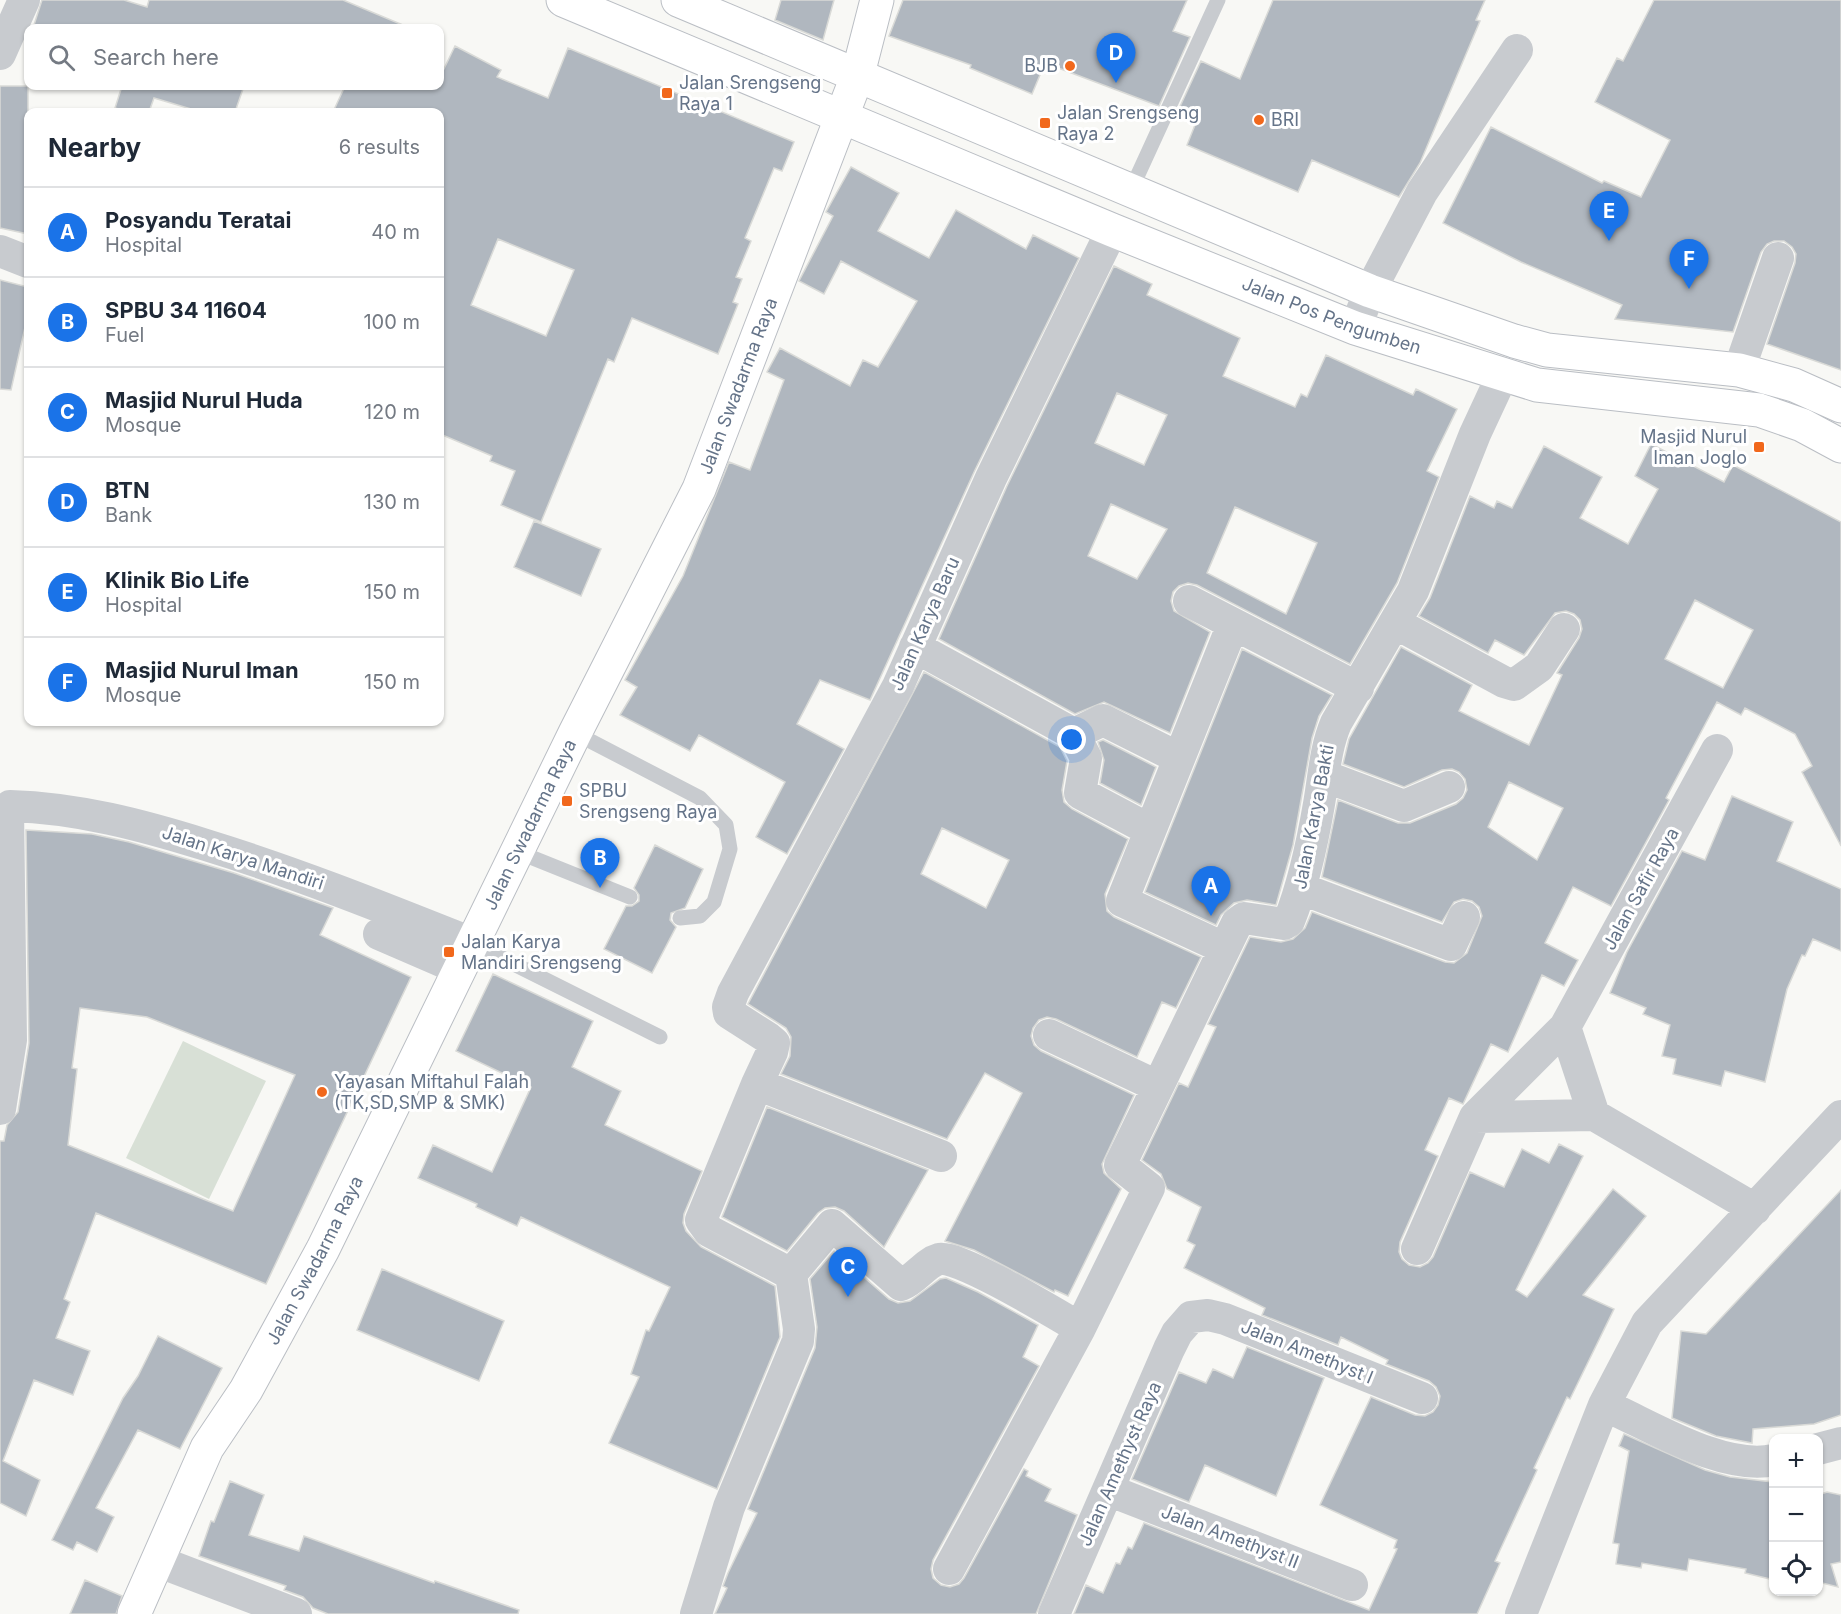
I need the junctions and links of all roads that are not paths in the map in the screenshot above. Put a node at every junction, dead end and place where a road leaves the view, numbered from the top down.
1 (24, 0) edge
2 (563, 0) edge
3 (678, 0) edge
4 (877, 0) edge
5 (1218, 0) edge
6 (1517, 50) dead end
7 (0, 54) edge
8 (858, 74) junction
9 (842, 116) junction
10 (1130, 192) junction
11 (1112, 230) junction
12 (0, 251) edge
13 (1778, 258) dead end
14 (24, 260) edge
15 (1370, 291) junction
16 (1355, 328) junction
17 (1739, 370) junction
18 (1502, 376) junction
19 (1841, 406) edge
20 (1841, 446) edge
21 (1189, 601) dead end
22 (1395, 623) junction
23 (1233, 624) junction
24 (1564, 629) dead end
25 (915, 647) junction
26 (1358, 688) junction
27 (575, 733) junction
28 (1074, 734) junction
29 (1717, 750) dead end
30 (1179, 758) junction
31 (1324, 776) junction
32 (1449, 787) dead end
33 (1150, 830) junction
34 (518, 852) junction
35 (1302, 889) junction
36 (630, 897) dead end
37 (1464, 917) dead end
38 (680, 918) dead end
39 (379, 934) dead end
40 (1224, 948) junction
41 (466, 956) junction
42 (1564, 1027) junction
43 (1049, 1035) dead end
44 (660, 1037) dead end
45 (757, 1083) junction
46 (1157, 1086) junction
47 (0, 1109) edge
48 (1594, 1115) junction
49 (1841, 1116) edge
50 (1475, 1117) junction
51 (941, 1156) dead end
52 (1755, 1209) junction
53 (1417, 1249) dead end
54 (791, 1274) junction
55 (1191, 1317) joint
56 (1080, 1328) junction
57 (1422, 1398) dead end
58 (1604, 1405) junction
59 (1841, 1443) edge
60 (1823, 1448) edge
61 (1769, 1461) edge
62 (1108, 1490) junction
63 (157, 1561) junction
64 (949, 1569) dead end
65 (1352, 1585) dead end
66 (134, 1614) edge
67 (296, 1614) edge
68 (696, 1614) edge
69 (1054, 1614) edge
70 (1521, 1614) edge

1 - 7 street
2 - 9 main road, Jalan Pos Pengumben
3 - 8 main road, Jalan Pos Pengumben
4 - 8 main road, Jalan Swadarma Raya
5 - 10 lane
6 - 15 street
8 - 9 main road, Jalan Swadarma Raya
8 - 10 main road, Jalan Pos Pengumben
9 - 11 main road, Jalan Pos Pengumben
9 - 27 main road, Jalan Swadarma Raya
10 - 15 main road, Jalan Pos Pengumben
11 - 16 main road, Jalan Pos Pengumben
11 - 25 street, Jalan Karya Baru
12 - 14 street
13 - 17 street
15 - 16 street
15 - 17 main road, Jalan Pos Pengumben
16 - 18 main road, Jalan Pos Pengumben
17 - 19 main road, Jalan Pos Pengumben
18 - 20 main road, Jalan Pos Pengumben
18 - 22 street, Jalan Karya Bakti
21 - 23 street
22 - 24 street
22 - 26 street, Jalan Karya Bakti
23 - 26 street
23 - 30 street
25 - 28 street
25 - 45 street, Jalan Karya Baru
26 - 31 street, Jalan Karya Bakti
27 - 34 main road, Jalan Swadarma Raya
27 - 38 lane
28 - 30 street
28 - 33 street
29 - 42 street, Jalan Safir Raya
30 - 33 street
31 - 32 street
31 - 35 street, Jalan Karya Bakti
33 - 40 street
34 - 36 lane
34 - 41 main road, Jalan Swadarma Raya
35 - 37 street
35 - 40 street, Jalan Karya Bakti
39 - 41 street
40 - 46 street, Jalan Karya Bakti
41 - 44 lane
41 - 47 street, Jalan Karya Mandiri
41 - 63 main road, Jalan Swadarma Raya
42 - 48 street
42 - 50 street, Jalan Safir Raya
43 - 46 street
45 - 51 street
45 - 54 street
46 - 56 street, Jalan Karya Bakti
48 - 50 street
48 - 52 street
49 - 52 street
50 - 53 street, Jalan Safir Raya
52 - 58 street
54 - 56 street
54 - 68 street
55 - 57 street, Jalan Amethyst I
55 - 62 street, Jalan Amethyst Raya
56 - 64 street
58 - 61 street
58 - 70 street
59 - 60 street
62 - 65 street, Jalan Amethyst II
62 - 69 street, Jalan Amethyst Raya
63 - 66 main road, Jalan Swadarma Raya
63 - 67 street

